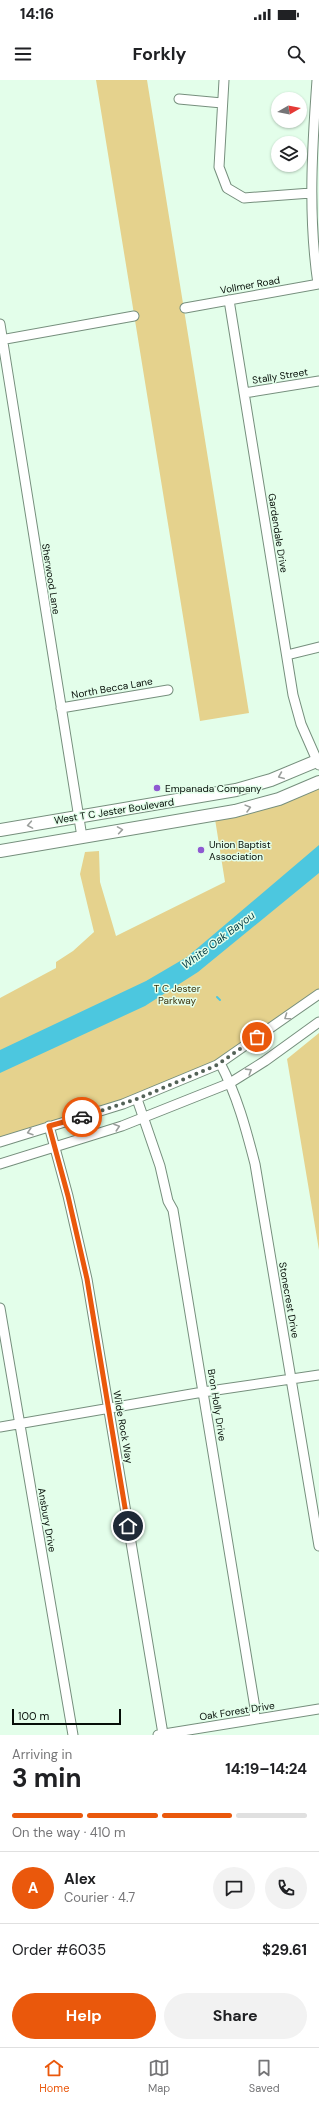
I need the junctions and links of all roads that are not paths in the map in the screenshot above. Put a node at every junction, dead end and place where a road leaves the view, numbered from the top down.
1 (224, 80) edge
2 (317, 80) edge
3 (178, 99) dead end
4 (222, 103) junction
5 (311, 193) junction
6 (318, 284) edge
7 (229, 300) junction
8 (185, 308) dead end
9 (134, 316) dead end
10 (0, 324) edge
11 (1, 339) edge
12 (319, 381) edge
13 (244, 393) junction
14 (319, 647) edge
15 (287, 655) junction
16 (168, 690) dead end
17 (61, 708) junction
18 (318, 762) edge
19 (319, 782) edge
20 (78, 816) junction
21 (0, 830) edge
22 (82, 837) junction
23 (0, 851) edge
24 (319, 994) edge
25 (319, 1022) edge
26 (220, 1063) junction
27 (230, 1083) junction
28 (137, 1099) junction
29 (144, 1118) junction
30 (49, 1126) junction
31 (0, 1142) edge
32 (55, 1146) junction
33 (0, 1164) edge
34 (0, 1308) edge
35 (319, 1375) edge
36 (292, 1379) junction
37 (203, 1392) junction
38 (109, 1409) junction
39 (19, 1424) junction
40 (0, 1427) edge
41 (319, 1546) edge
42 (319, 1709) edge
43 (254, 1719) junction
44 (73, 1735) edge
45 (161, 1735) edge

1 - 4 street
2 - 5 street
3 - 4 street
4 - 5 street
5 - 6 street
6 - 7 street, Vollmer Road
7 - 8 street, Vollmer Road
7 - 13 street, Gardendale Drive
9 - 11 street
10 - 11 street, Sherwood Lane
11 - 17 street, Sherwood Lane
12 - 13 street, Stally Street
13 - 15 street, Gardendale Drive
14 - 15 street
15 - 18 street, Gardendale Drive
16 - 17 street, North Becca Lane
17 - 20 street, Sherwood Lane
18 -> 20 main road, West T C Jester Boulevard
22 -> 19 main road, West T C Jester Boulevard
20 -> 21 main road, West T C Jester Boulevard
20 - 22 street, Sherwood Lane
22 - 23 main road, West T C Jester Boulevard
24 -> 26 street
27 -> 25 street
26 - 27 street, Stonecrest Drive
26 - 28 street
27 - 29 street
27 - 36 street, Stonecrest Drive
28 - 29 street, Bron Holly Drive
28 - 30 street
32 -> 29 street
29 - 37 street, Bron Holly Drive
30 -> 31 street
30 - 32 street, Wilde Rock Way
32 - 33 street
32 - 38 street, Wilde Rock Way
34 - 39 street, Ansbury Drive
35 - 36 street
36 - 37 street
36 - 41 street, Stonecrest Drive
37 - 38 street
37 - 43 street, Bron Holly Drive
38 - 39 street
38 - 45 street, Wilde Rock Way
39 - 40 street
39 - 44 street, Ansbury Drive
42 - 43 street, Oak Forest Drive
43 - 45 street, Oak Forest Drive

